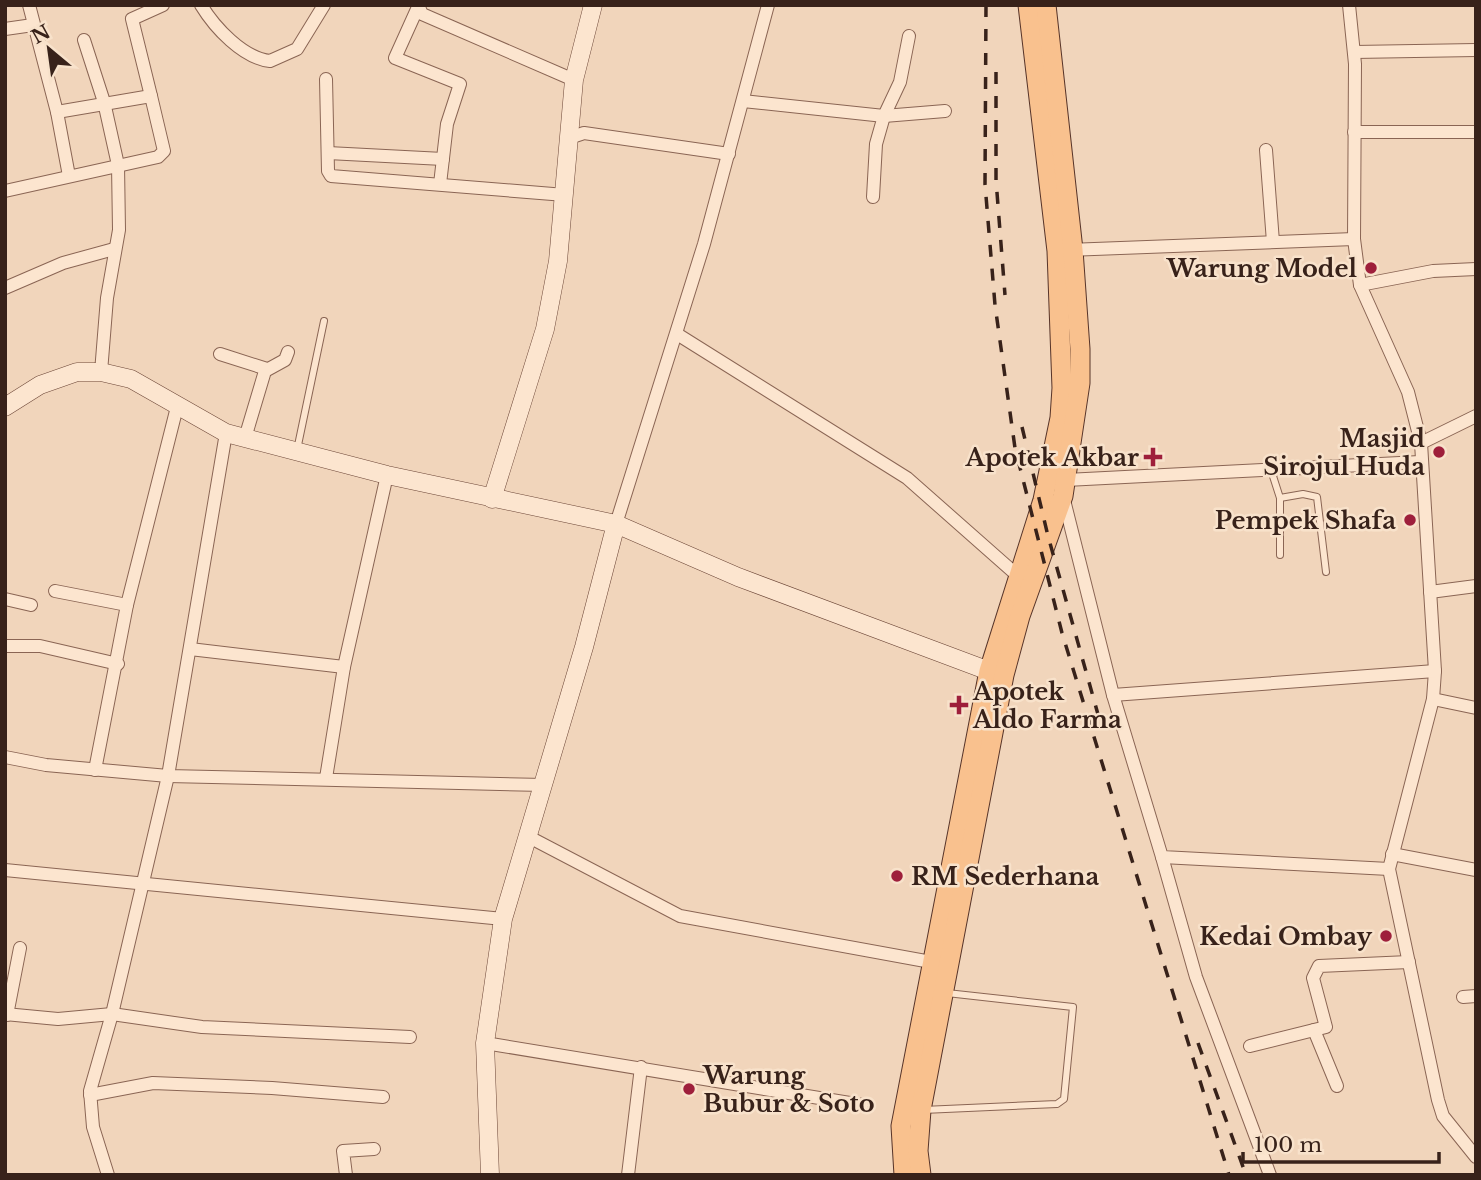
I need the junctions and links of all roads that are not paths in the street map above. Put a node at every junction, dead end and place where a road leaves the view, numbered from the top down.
1 (29, 5) edge
2 (163, 5) edge
3 (201, 5) edge
4 (324, 5) edge
5 (593, 5) edge
6 (768, 5) edge
7 (1028, 5) edge
8 (1046, 5) edge
9 (1349, 5) edge
10 (418, 6) edge
11 (33, 25) junction
12 (5, 29) edge
13 (909, 36) dead end
14 (83, 40) dead end
15 (1476, 50) edge
16 (1354, 52) junction
17 (327, 79) dead end
18 (574, 80) junction
19 (151, 96) junction
20 (104, 102) junction
21 (743, 102) junction
22 (945, 111) dead end
23 (57, 112) junction
24 (884, 116) junction
25 (1354, 132) junction
26 (1476, 132) edge
27 (569, 138) junction
28 (1266, 150) dead end
29 (328, 153) junction
30 (729, 153) junction
31 (443, 159) junction
32 (118, 165) junction
33 (69, 176) junction
34 (440, 184) junction
35 (5, 191) edge
36 (565, 195) junction
37 (873, 197) dead end
38 (1354, 239) junction
39 (1273, 242) junction
40 (114, 250) junction
41 (1065, 251) junction
42 (1476, 269) edge
43 (1360, 285) junction
44 (5, 288) edge
45 (324, 321) dead end
46 (677, 334) junction
47 (288, 352) dead end
48 (220, 354) dead end
49 (267, 369) junction
50 (101, 372) junction
51 (5, 407) edge
52 (177, 407) junction
53 (1476, 416) edge
54 (226, 433) junction
55 (245, 438) junction
56 (1421, 443) junction
57 (296, 452) junction
58 (1420, 462) junction
59 (1271, 470) junction
60 (387, 475) junction
61 (1065, 488) junction
62 (1280, 498) junction
63 (492, 499) junction
64 (616, 524) junction
65 (1280, 555) dead end
66 (1326, 572) dead end
67 (1018, 576) junction
68 (1476, 586) edge
69 (55, 591) dead end
70 (1430, 592) junction
71 (5, 599) edge
72 (31, 605) dead end
73 (127, 606) junction
74 (5, 646) edge
75 (190, 649) junction
76 (118, 664) junction
77 (344, 667) junction
78 (989, 671) junction
79 (1435, 671) junction
80 (1113, 695) junction
81 (1433, 698) junction
82 (1476, 708) edge
83 (5, 757) edge
84 (95, 770) junction
85 (168, 776) junction
86 (326, 778) junction
87 (544, 785) junction
88 (529, 837) junction
89 (1392, 854) junction
90 (1162, 857) junction
91 (1390, 869) junction
92 (5, 870) edge
93 (1476, 870) edge
94 (141, 884) junction
95 (503, 919) junction
96 (20, 948) dead end
97 (931, 962) junction
98 (1409, 962) junction
99 (942, 993) junction
100 (112, 1014) junction
101 (6, 1015) edge
102 (1314, 1030) junction
103 (410, 1037) dead end
104 (485, 1043) junction
105 (1250, 1046) dead end
106 (641, 1067) junction
107 (1337, 1086) dead end
108 (90, 1095) junction
109 (383, 1097) dead end
110 (862, 1105) dead end
111 (921, 1110) junction
112 (374, 1149) dead end
113 (1476, 1157) edge
114 (108, 1175) edge
115 (346, 1175) edge
116 (490, 1175) edge
117 (628, 1175) edge
118 (904, 1175) edge
119 (921, 1175) edge
120 (1270, 1175) edge

1 - 11 street
2 - 19 street
3 - 4 street
5 - 18 street
6 - 21 street
7 - 41 main road
8 - 41 main road
9 - 16 street
10 - 18 street
10 - 31 street
11 - 12 street
11 - 23 street
13 - 24 street
14 - 20 street
15 - 16 street
16 - 25 street
17 - 29 street
18 - 27 street
19 - 20 street
19 - 32 street
20 - 23 street
20 - 32 street
21 - 24 street
21 - 30 street
22 - 24 street
23 - 33 street
24 - 37 street
25 - 26 street
25 - 38 street
27 - 30 street
27 - 36 street
28 - 39 street
29 - 31 street
29 - 34 street
30 - 46 street
31 - 34 street
32 - 33 street
32 - 40 street
33 - 35 street
34 - 36 street
36 - 63 street
38 - 39 street
38 - 43 street
39 - 41 street
40 - 44 street
40 - 50 street
41 - 61 main road
41 - 67 main road
42 - 43 street
43 - 56 street
45 - 57 lane
46 - 64 street
46 - 67 street
47 - 49 street
48 - 49 street
49 - 55 street
50 - 51 street
50 - 52 street
52 - 54 street
52 - 73 street
53 - 56 street
54 - 55 street
54 - 75 street
55 - 57 street
56 - 58 street
57 - 60 street
58 - 59 street
58 - 70 street
59 - 61 street
59 - 62 lane
60 - 63 street
60 - 77 street
61 - 80 street
61 - 99 main road
62 - 65 lane
62 - 66 lane
63 - 64 street
64 - 78 street
64 - 87 street
67 - 78 main road
68 - 70 street
69 - 73 street
70 - 79 street
71 - 72 street
73 - 76 street
74 - 76 street
75 - 77 street
75 - 85 street
76 - 84 street
77 - 86 street
78 - 97 main road
79 - 80 street
79 - 81 street
80 - 90 street
81 - 82 street
81 - 89 street
83 - 84 street
84 - 85 street
85 - 86 street
85 - 94 street
86 - 87 street
87 - 88 street
88 - 95 street
88 - 97 street
89 - 91 street
89 - 93 street
90 - 91 street
90 - 120 street
91 - 98 street
92 - 94 street
94 - 95 street
94 - 100 street
95 - 104 street
96 - 101 street
97 - 118 main road
98 - 102 street
98 - 113 street
99 - 111 main road
99 - 111 lane
100 - 101 street
100 - 103 street
100 - 108 street
102 - 105 street
102 - 107 street
104 - 106 street
104 - 116 street
106 - 110 street
106 - 117 street
108 - 109 street
108 - 114 street
111 - 119 main road
112 - 115 street

